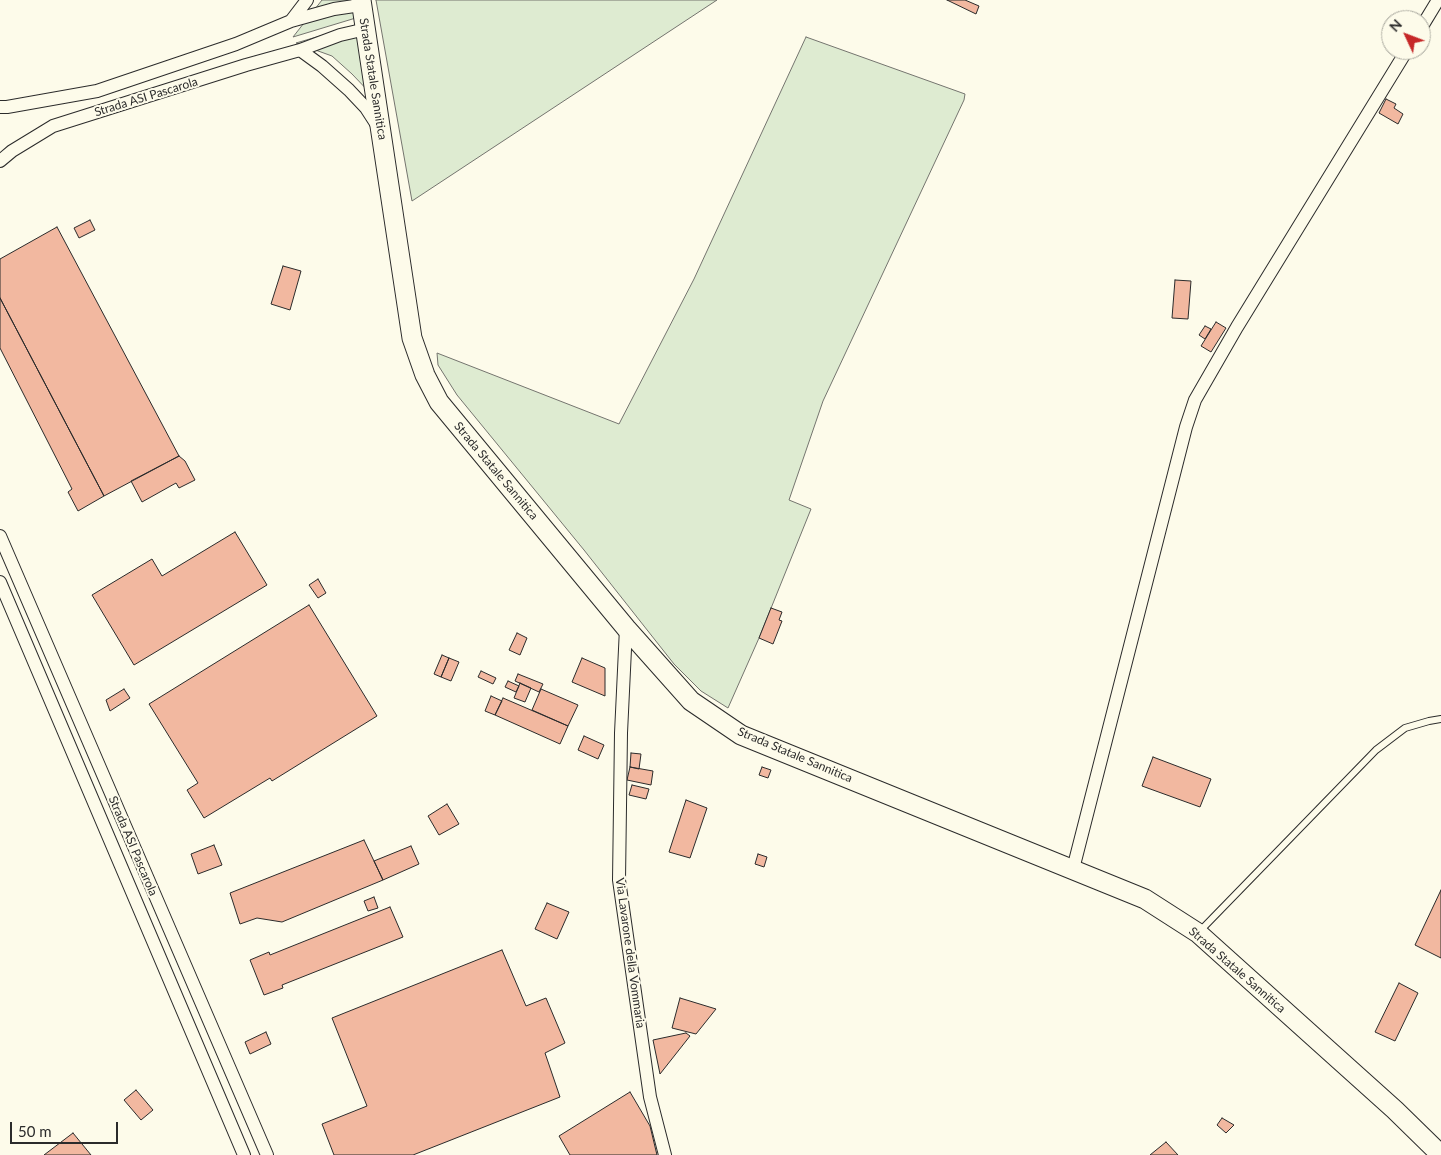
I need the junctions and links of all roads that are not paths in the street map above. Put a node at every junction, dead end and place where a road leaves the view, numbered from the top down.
1 (307, 0) edge
2 (1438, 0) edge
3 (361, 3) edge
4 (1431, 12) edge
5 (291, 20) junction
6 (366, 29) junction
7 (300, 50) junction
8 (1401, 60) edge
9 (0, 107) edge
10 (381, 132) junction
11 (0, 161) edge
12 (0, 536) edge
13 (0, 582) edge
14 (626, 628) junction
15 (1441, 719) edge
16 (1073, 869) junction
17 (1198, 933) junction
18 (244, 1155) edge
19 (267, 1155) edge
20 (665, 1155) edge
21 (1441, 1155) edge

1 - 5 street, Strada ASI Pascarola
2 - 4 street
3 - 5 street, Strada ASI Pascarola
3 - 6 main road, Strada Statale Sannitica
5 - 9 street, Strada ASI Pascarola
6 - 7 street, Strada ASI Pascarola
6 - 10 main road, Strada Statale Sannitica
7 - 10 street
7 - 11 street, Strada ASI Pascarola
8 - 16 street
10 - 14 main road, Strada Statale Sannitica
12 - 19 street, Strada ASI Pascarola
13 - 18 street, Strada ASI Pascarola
14 - 16 main road, Strada Statale Sannitica
14 - 20 street, Via Lavarone della Vommaria
15 - 17 lane
16 - 17 main road, Strada Statale Sannitica
17 - 21 main road, Strada Statale Sannitica

